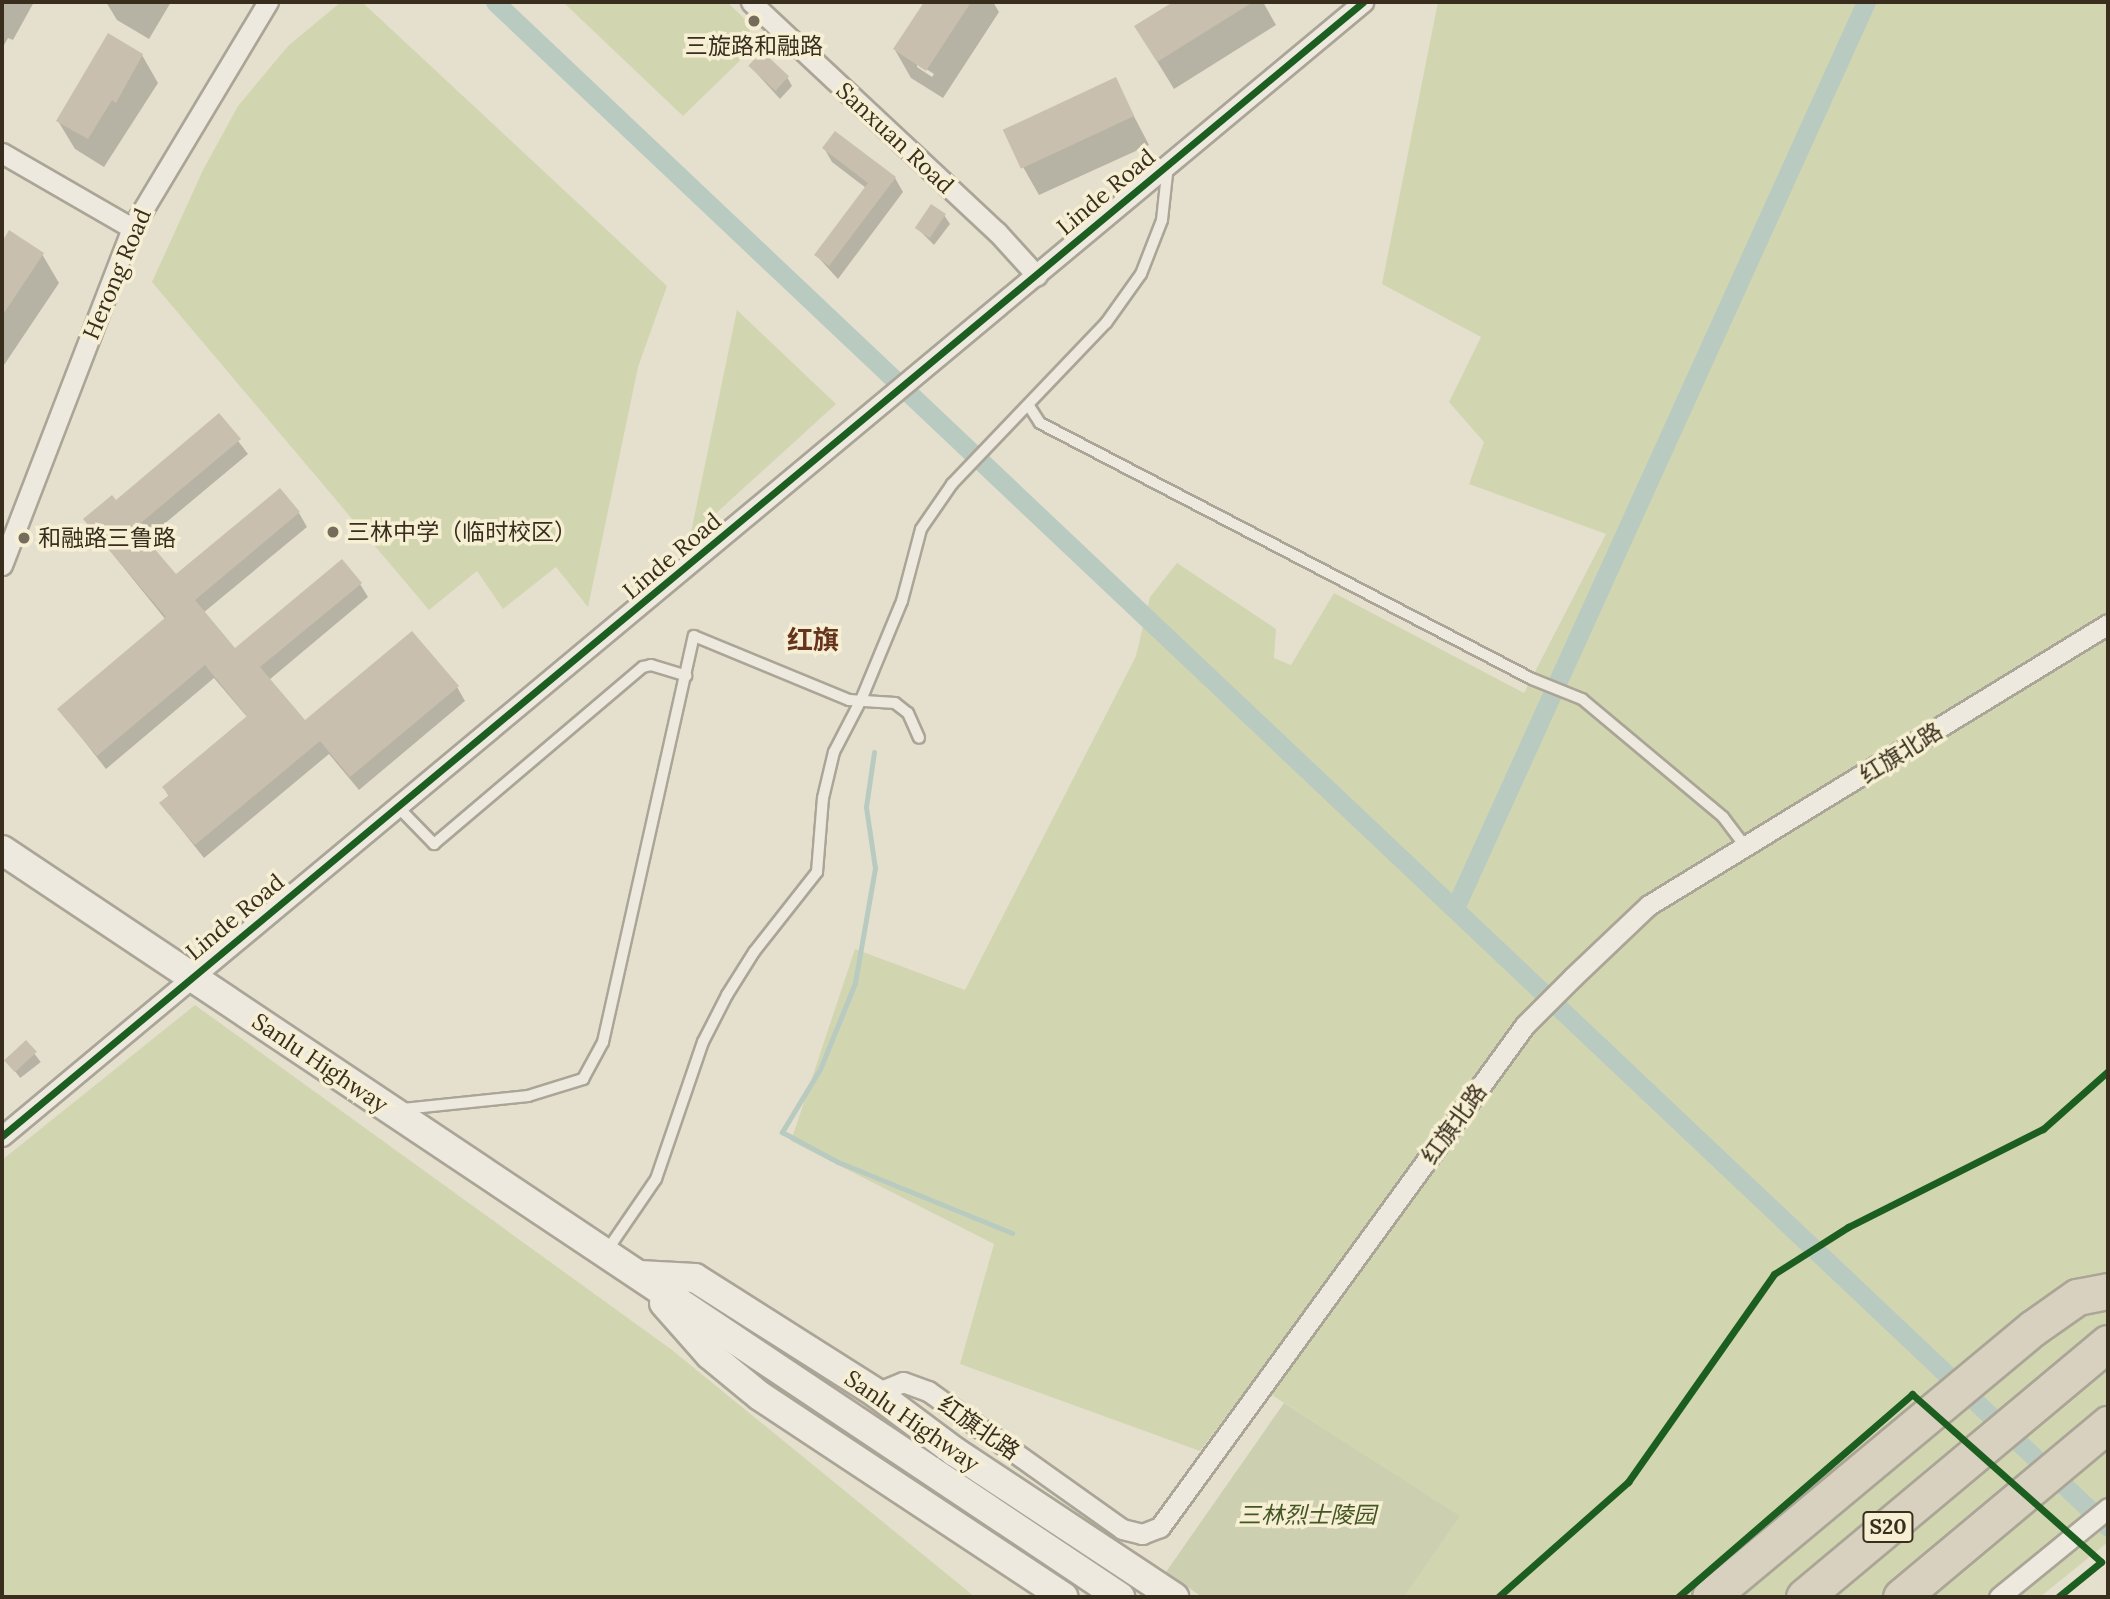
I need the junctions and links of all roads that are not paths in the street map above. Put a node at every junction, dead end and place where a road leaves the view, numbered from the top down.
1 (268, 2) edge
2 (751, 2) edge
3 (1363, 2) edge
4 (2, 153) edge
5 (1168, 165) junction
6 (132, 228) junction
7 (1037, 276) junction
8 (1030, 406) junction
9 (2, 565) edge
10 (2108, 624) edge
11 (685, 676) junction
12 (861, 700) junction
13 (919, 738) dead end
14 (398, 807) junction
15 (1746, 847) junction
16 (2, 850) edge
17 (192, 977) junction
18 (390, 1110) junction
19 (2, 1136) edge
20 (605, 1253) junction
21 (639, 1275) junction
22 (2108, 1291) edge
23 (2108, 1343) edge
24 (876, 1393) junction
25 (2096, 1434) edge
26 (2108, 1507) edge
27 (1064, 1597) edge
28 (1120, 1597) edge
29 (1174, 1597) edge
30 (1710, 1597) edge
31 (1804, 1597) edge
32 (1901, 1597) edge
33 (1999, 1597) edge

1 - 6 street, Herong Road
2 - 7 street, Sanxuan Road
3 - 5 street, Linde Road
4 - 6 street
5 - 7 street, Linde Road
5 - 8 lane
6 - 9 street, Herong Road
7 - 14 street, Linde Road
8 - 12 lane
8 - 15 lane
10 - 15 street, 红旗北路
11 - 12 lane
11 - 14 lane
11 - 18 lane
12 - 13 lane
12 - 20 lane
14 - 17 street, Linde Road
15 - 24 street, 红旗北路
16 - 17 main road, Sanlu Highway
17 - 18 main road, Sanlu Highway
17 - 19 street, Linde Road
18 - 20 main road, Sanlu Highway
20 - 21 main road, Sanlu Highway
21 - 24 main road, Sanlu Highway
21 - 27 main road, Sanlu Highway
21 - 28 main road, Sanlu Highway
22 - 30 highway
23 - 31 highway, S20
24 - 29 main road, Sanlu Highway
25 - 32 highway, S20
26 - 33 street

